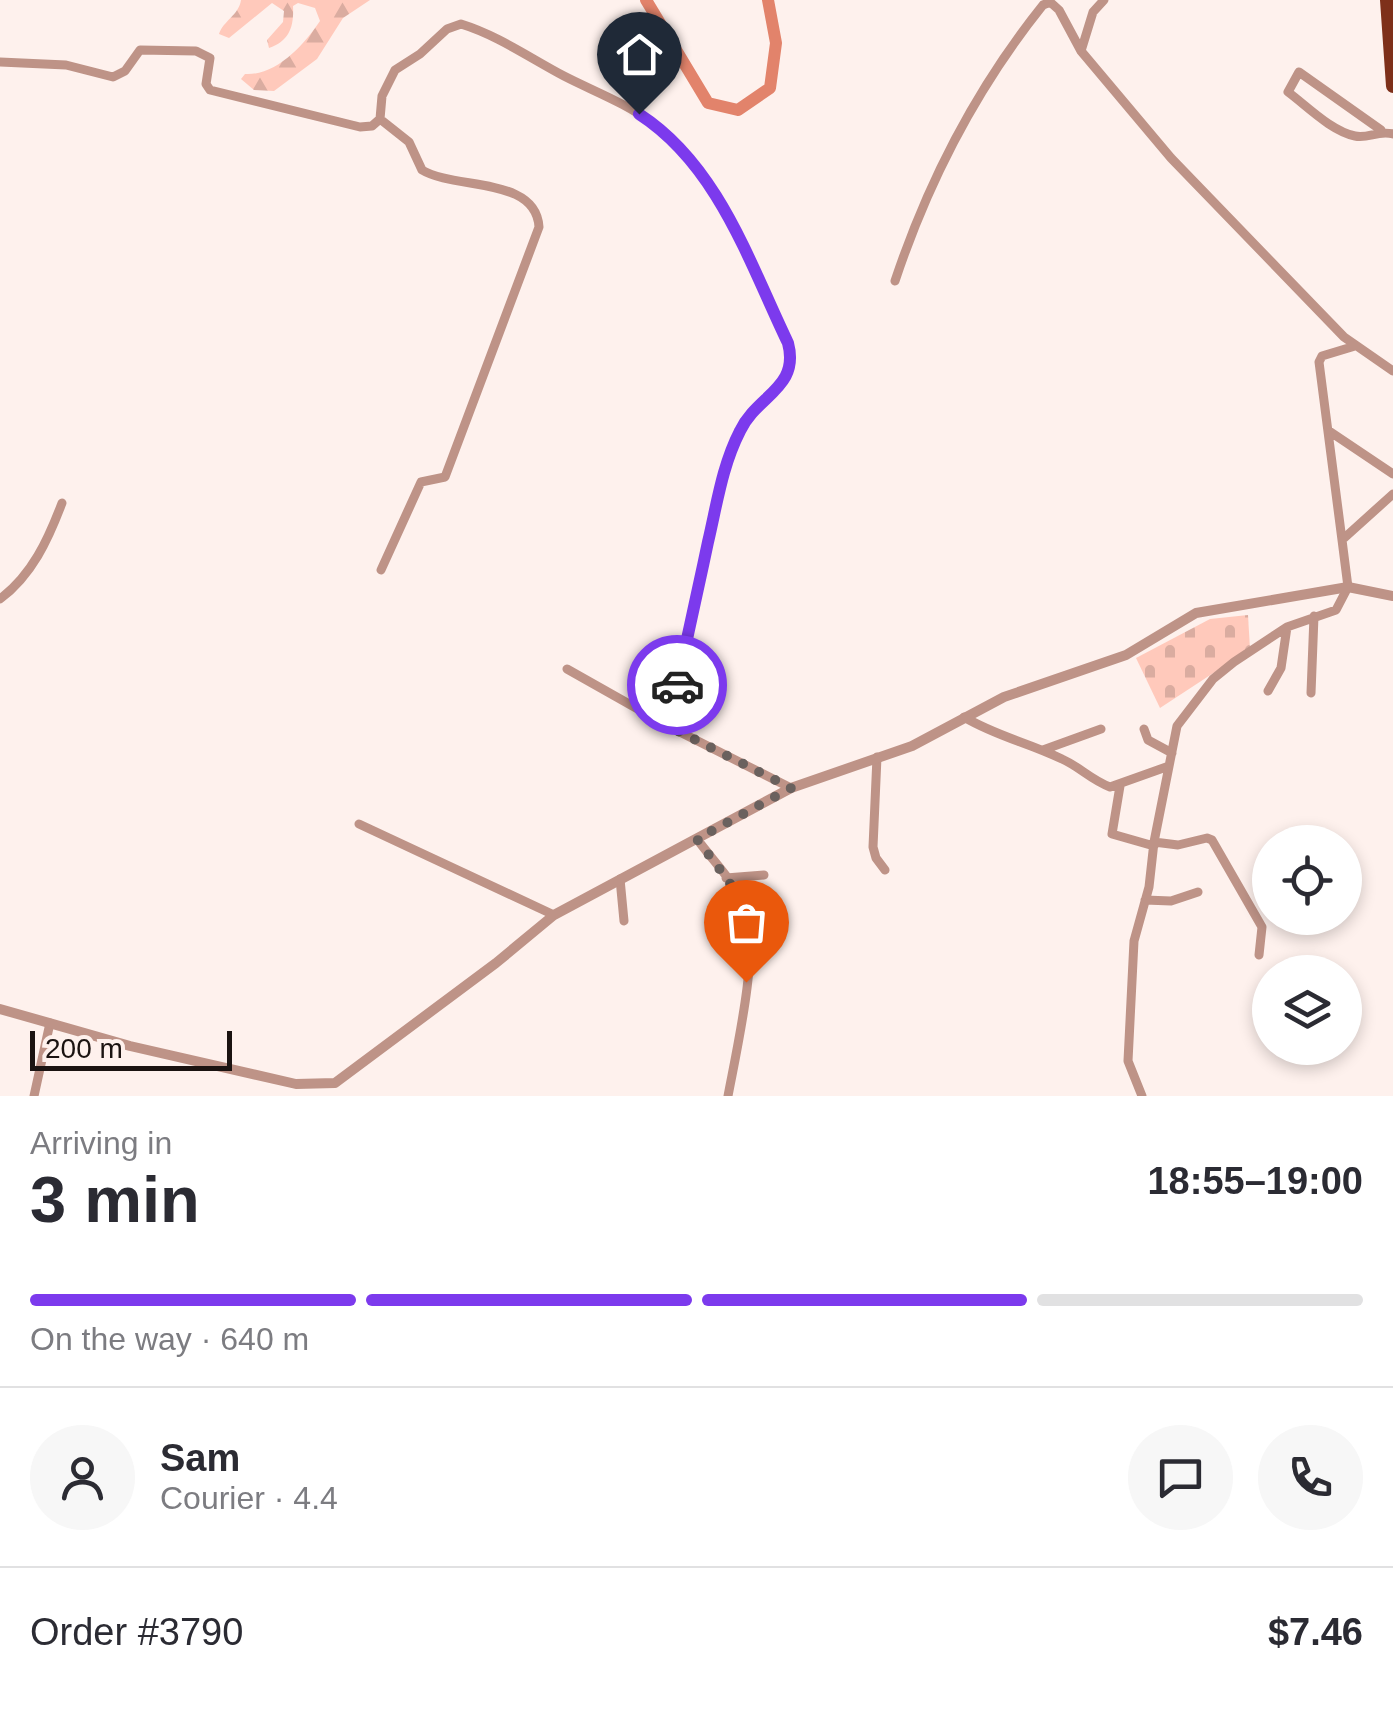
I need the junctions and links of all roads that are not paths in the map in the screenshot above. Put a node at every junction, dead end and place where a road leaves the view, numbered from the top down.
1 (1104, 0) edge
2 (1386, 0) edge
3 (1081, 51) junction
4 (0, 62) edge
5 (1393, 86) edge
6 (380, 119) junction
7 (1368, 122) junction
8 (1381, 130) junction
9 (1393, 134) edge
10 (1358, 137) junction
11 (895, 280) dead end
12 (1354, 346) junction
13 (1393, 371) edge
14 (1329, 431) junction
15 (1393, 474) edge
16 (1393, 494) edge
17 (62, 503) dead end
18 (1342, 540) junction
19 (380, 570) dead end
20 (1348, 587) junction
21 (1393, 596) edge
22 (0, 599) edge
23 (1314, 616) junction
24 (1287, 628) junction
25 (567, 669) dead end
26 (1268, 690) dead end
27 (1311, 693) dead end
28 (964, 717) junction
29 (668, 726) junction
30 (1102, 729) dead end
31 (1144, 729) dead end
32 (1043, 750) junction
33 (1172, 752) junction
34 (877, 758) junction
35 (1169, 766) junction
36 (1120, 786) junction
37 (791, 788) junction
38 (359, 824) dead end
39 (697, 839) junction
40 (1154, 844) junction
41 (885, 870) dead end
42 (764, 874) dead end
43 (726, 878) junction
44 (620, 880) junction
45 (1198, 892) dead end
46 (1144, 900) junction
47 (554, 915) junction
48 (624, 921) dead end
49 (1259, 955) dead end
50 (0, 1009) edge
51 (50, 1023) junction
52 (335, 1083) junction
53 (34, 1096) edge
54 (333, 1096) edge
55 (728, 1096) edge
56 (1142, 1096) edge

1 - 3 street
2 - 5 highway
3 - 11 street
3 - 12 street
4 - 6 street
6 - 19 street
6 - 29 street
7 - 8 street
7 - 10 street
7 - 10 street
8 - 9 street
8 - 10 street
12 - 13 street
12 - 14 street
14 - 15 street
14 - 18 street
16 - 18 street
17 - 22 street
18 - 20 street
20 - 21 street
20 - 23 street
20 - 28 street
23 - 24 street
23 - 27 street
24 - 26 street
24 - 33 street
25 - 29 street
28 - 32 street
28 - 34 street
29 - 37 street
30 - 32 street
31 - 33 street
32 - 36 street
33 - 35 street
34 - 37 street
34 - 41 street
35 - 36 street
35 - 40 street
36 - 40 street
37 - 39 street
38 - 47 street
39 - 43 street
39 - 44 street
40 - 46 street
40 - 49 street
42 - 43 street
43 - 55 street
44 - 47 street
44 - 48 street
45 - 46 street
46 - 56 street
47 - 52 street
50 - 51 street
51 - 52 street
51 - 53 street
52 - 54 street

